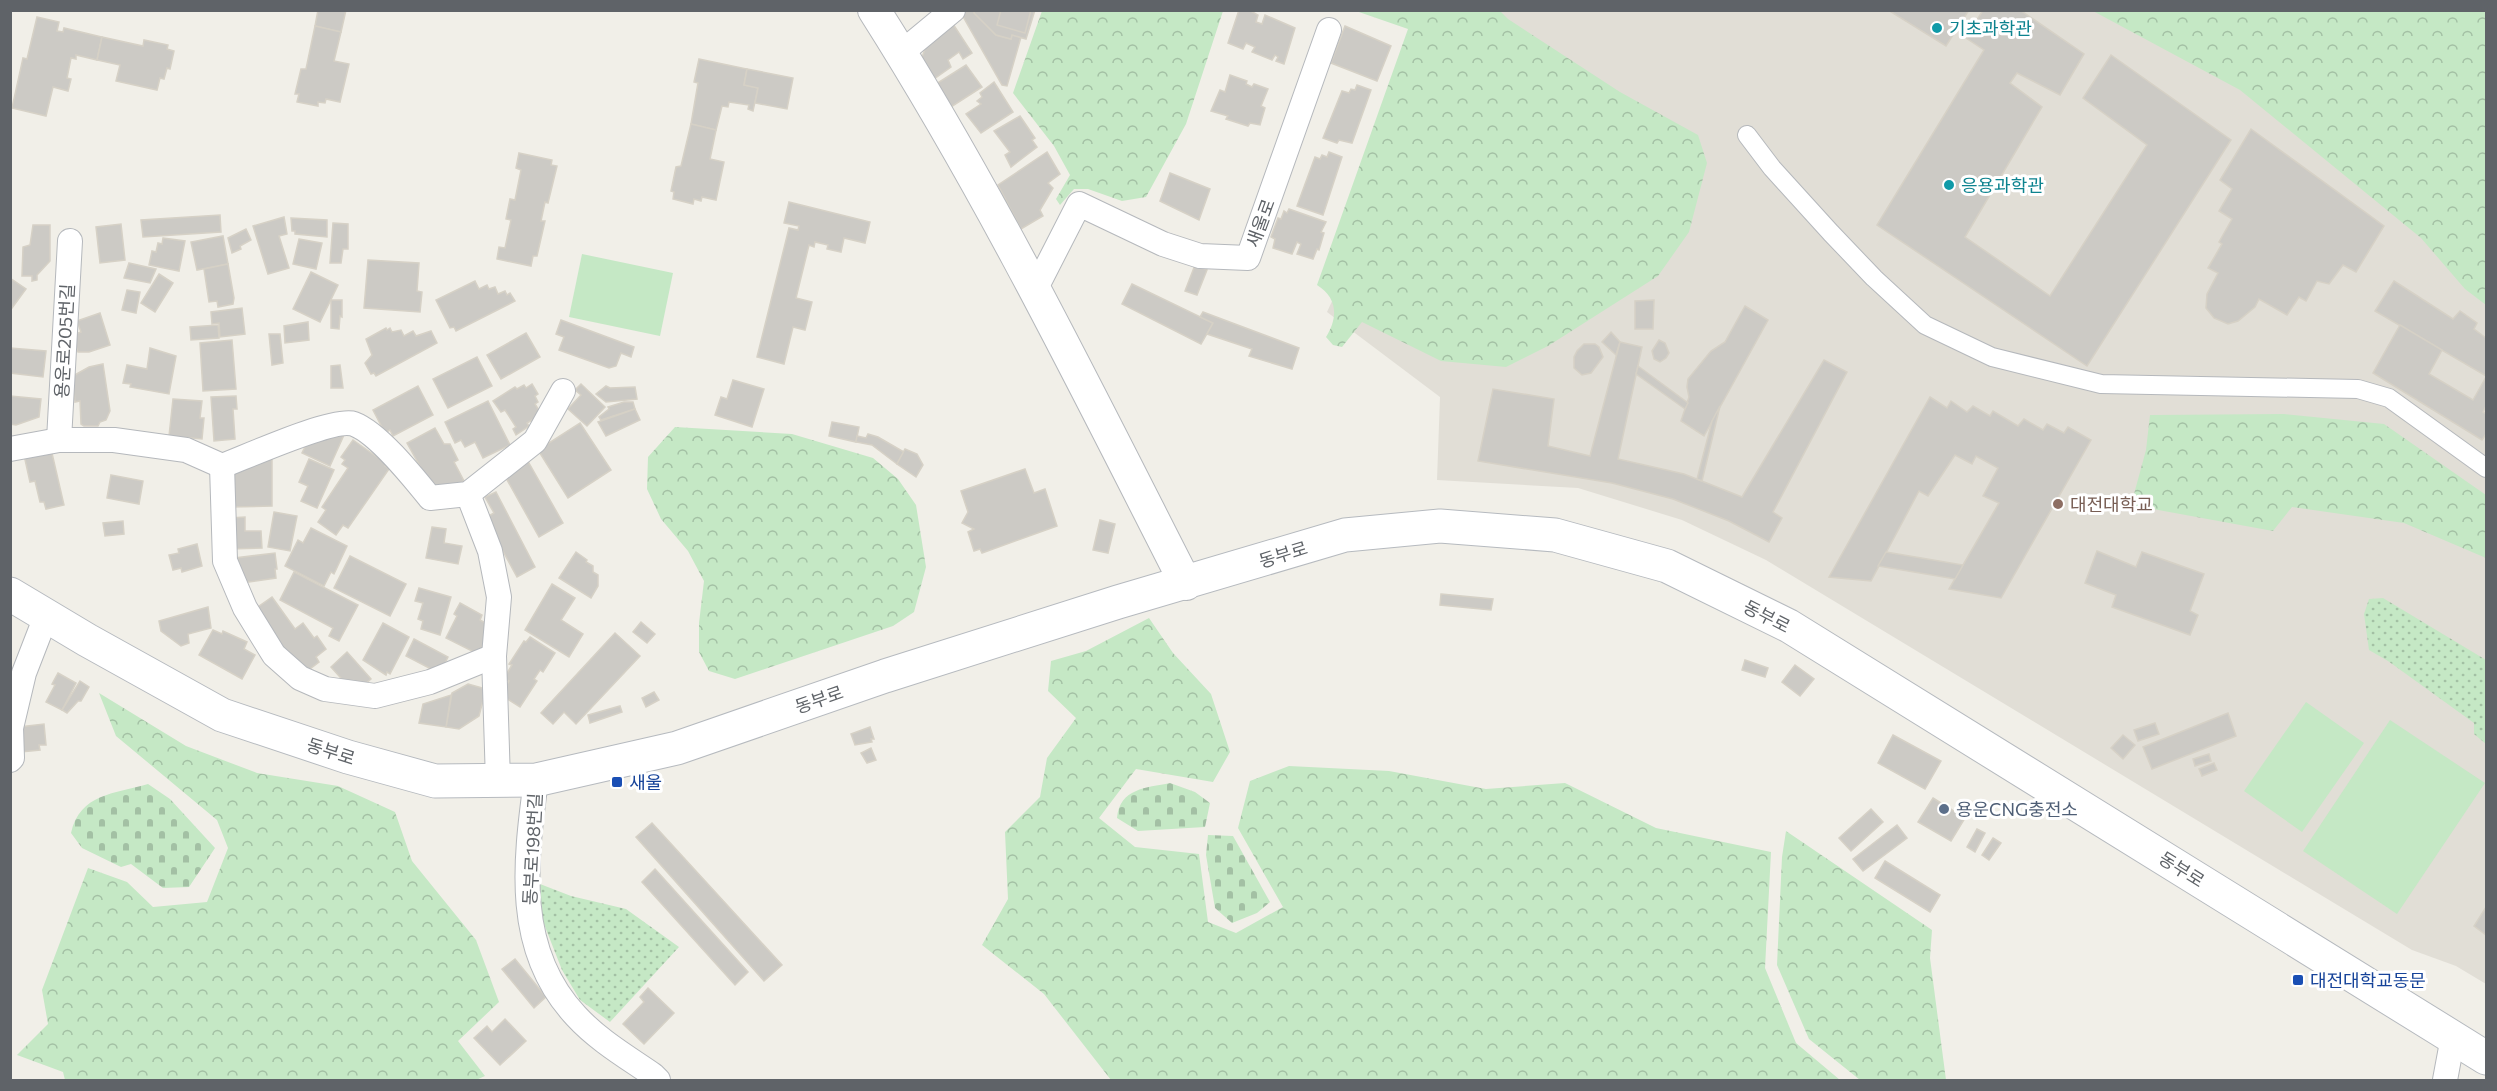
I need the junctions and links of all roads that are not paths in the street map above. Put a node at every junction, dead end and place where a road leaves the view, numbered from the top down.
1 (874, 10) edge
2 (953, 10) edge
3 (1329, 30) dead end
4 (901, 53) junction
5 (1747, 135) dead end
6 (70, 241) dead end
7 (1035, 290) junction
8 (563, 391) dead end
9 (59, 440) junction
10 (10, 449) edge
11 (222, 466) junction
12 (2487, 468) edge
13 (468, 494) junction
14 (1186, 584) junction
15 (10, 594) edge
16 (49, 618) junction
17 (494, 656) junction
18 (10, 760) edge
19 (536, 780) junction
20 (498, 781) junction
21 (2453, 1037) junction
22 (2487, 1058) edge
23 (658, 1080) edge
24 (2445, 1080) edge

1 - 4 street
2 - 4 street
3 - 7 street, 새울로
4 - 7 street
5 - 12 street
6 - 9 street, 용운로205번길
7 - 14 street
8 - 13 street
9 - 10 street
9 - 11 street
11 - 13 street
11 - 17 street
13 - 17 street
14 - 19 main road, 동부로
14 - 21 main road, 동부로
15 - 16 main road, 동부로
16 - 18 street
16 - 20 main road, 동부로
17 - 20 street
19 - 20 main road, 동부로
19 - 23 street, 동부로198번길
21 - 22 main road, 동부로
21 - 24 street

